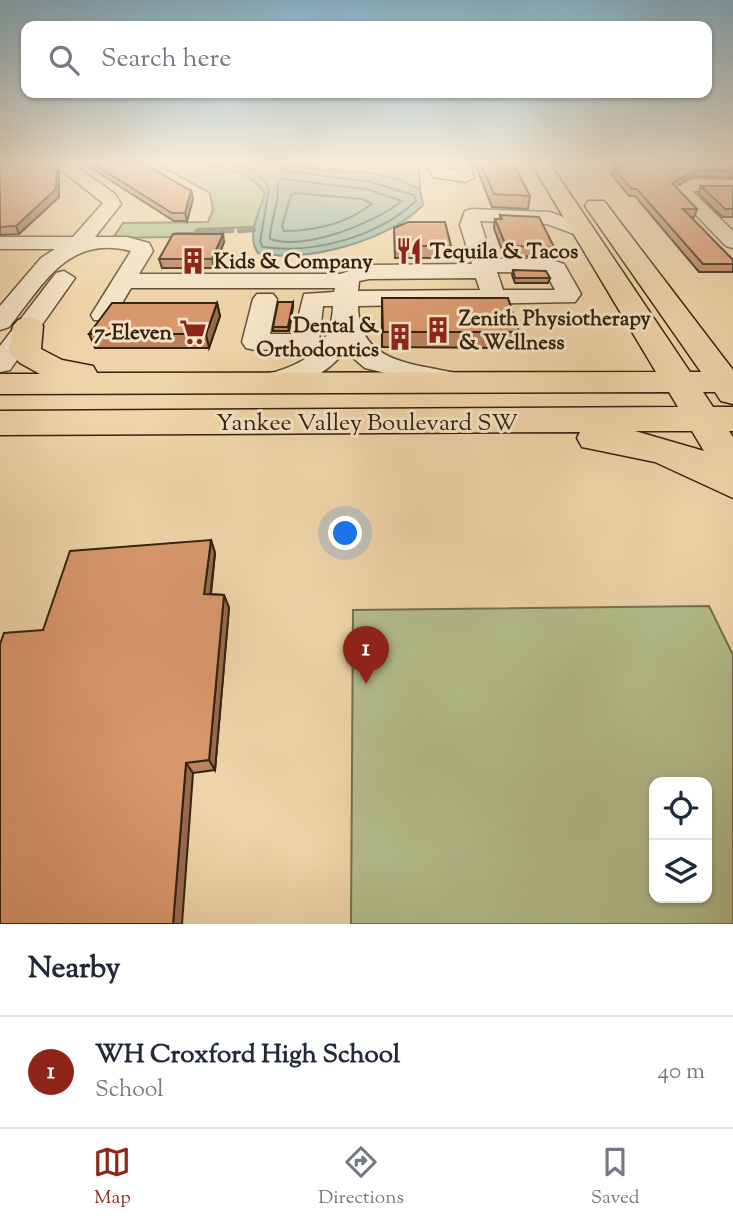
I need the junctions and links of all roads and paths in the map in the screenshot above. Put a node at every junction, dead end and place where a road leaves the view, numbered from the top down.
1 (109, 204) edge
2 (469, 204) edge
3 (544, 204) edge
4 (567, 204) edge
5 (594, 204) edge
6 (695, 204) edge
7 (472, 215) junction
8 (512, 215) junction
9 (585, 232) junction
10 (80, 242) junction
11 (733, 242) edge
12 (0, 243) edge
13 (484, 268) junction
14 (494, 297) junction
15 (114, 298) junction
16 (265, 299) junction
17 (312, 299) junction
18 (346, 300) junction
19 (642, 320) junction
20 (14, 324) edge
21 (0, 363) edge
22 (731, 378) edge
23 (173, 382) junction
24 (458, 382) junction
25 (607, 382) junction
26 (680, 382) junction
27 (265, 383) junction
28 (0, 384) edge
29 (718, 419) edge
30 (0, 423) edge
31 (457, 423) junction
32 (733, 467) edge
33 (733, 483) edge

1 - 10 street
2 - 7 street
3 - 8 street
4 - 9 main road
5 - 22 main road
6 - 11 street
7 - 8 street
7 - 13 street
8 - 9 street
9 - 19 main road
10 - 12 street
10 - 15 street
10 - 20 street
13 - 14 street
13 - 14 street
13 - 18 street
14 - 18 street
15 - 16 street
15 - 18 street
16 - 17 street
16 - 17 street
17 - 18 street
18 - 24 street
18 - 27 street
19 - 25 main road
19 - 26 main road
20 - 21 street
20 - 23 main road
22 - 26 main road, Yankee Valley Boulevard SW
23 - 27 main road, Yankee Valley Boulevard SW
23 - 28 main road, Yankee Valley Boulevard SW
24 - 25 main road, Yankee Valley Boulevard SW
24 - 27 main road, Yankee Valley Boulevard SW
25 - 26 main road, Yankee Valley Boulevard SW
26 - 29 main road
29 - 31 main road, Yankee Valley Boulevard SW
29 - 32 main road
30 - 31 main road, Yankee Valley Boulevard SW
31 - 33 main road

